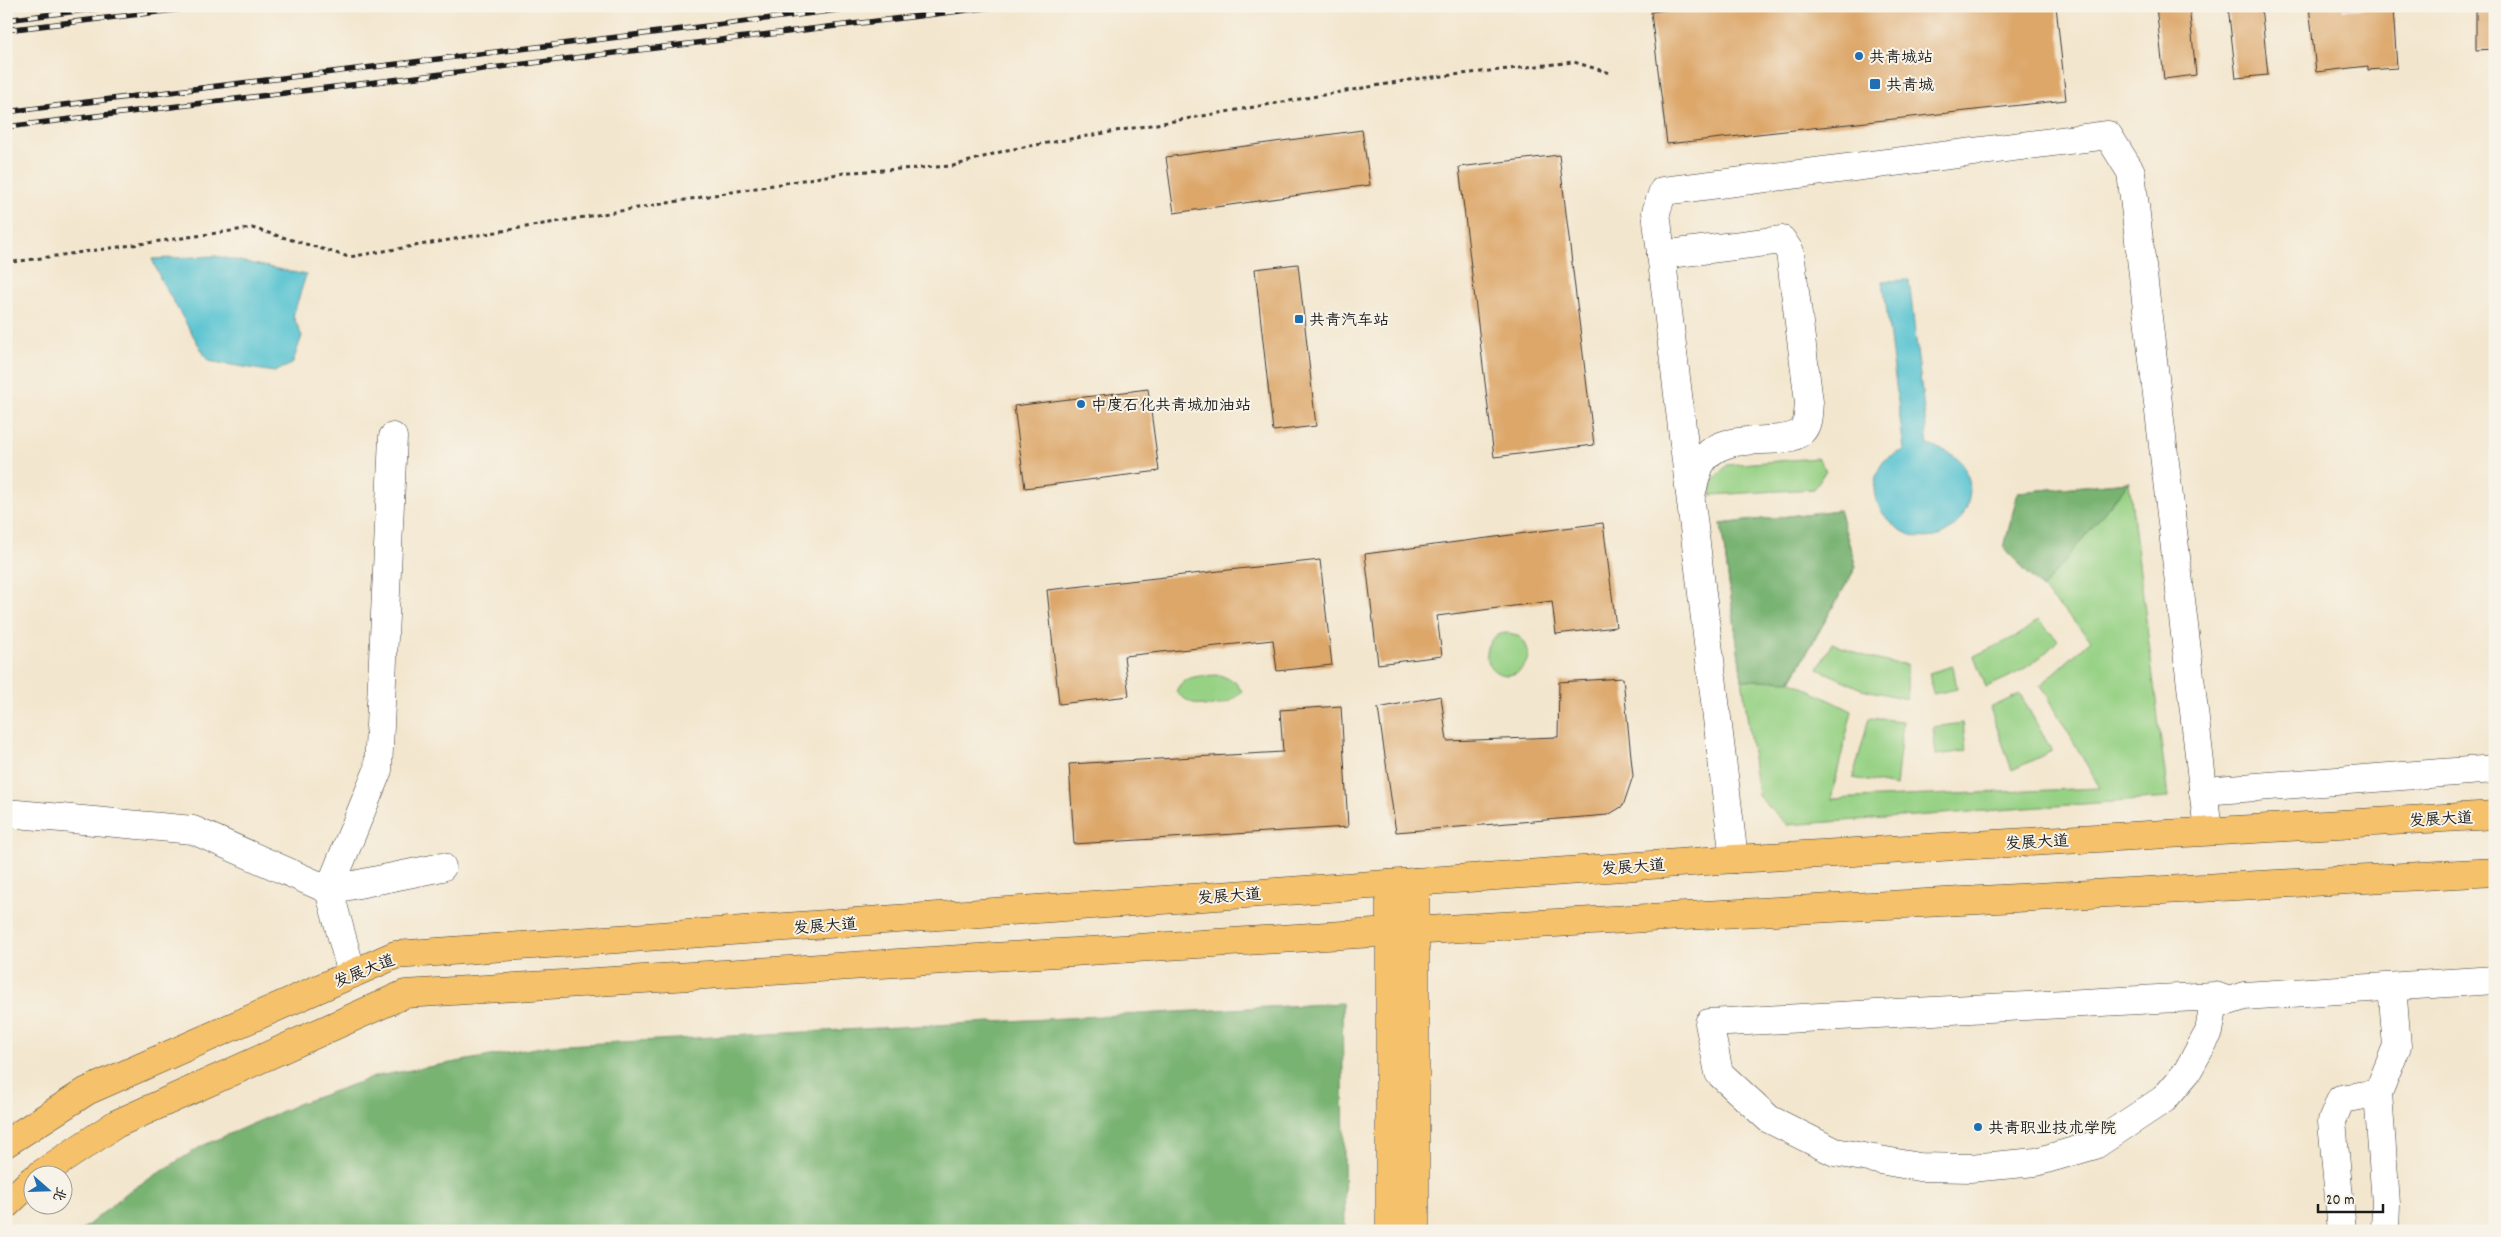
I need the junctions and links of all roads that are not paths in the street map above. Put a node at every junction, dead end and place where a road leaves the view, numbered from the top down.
1 (1661, 255) junction
2 (393, 437) dead end
3 (1690, 497) junction
4 (2495, 769) edge
5 (2203, 791) junction
6 (6, 813) edge
7 (2495, 815) edge
8 (2208, 831) junction
9 (1734, 859) junction
10 (442, 867) dead end
11 (2495, 872) edge
12 (1402, 883) junction
13 (329, 890) junction
14 (1402, 931) junction
15 (352, 974) junction
16 (2495, 980) edge
17 (2392, 986) junction
18 (2215, 996) junction
19 (2378, 1093) junction
20 (6, 1143) edge
21 (56, 1164) edge
22 (22, 1190) edge
23 (6, 1205) edge
24 (1390, 1231) edge
25 (1415, 1231) edge
26 (2342, 1231) edge
27 (2385, 1231) edge

1 - 3 street
1 - 3 street
1 - 5 street
2 - 13 street
3 - 9 street
4 - 5 street
5 - 8 street
6 - 13 street
7 - 8 main road, 发展大道
8 - 9 main road, 发展大道
9 - 12 main road, 发展大道
10 - 13 street
11 - 14 main road
12 - 14 main road
12 - 15 main road, 发展大道
13 - 15 street
14 - 21 main road
14 - 24 main road
14 - 25 main road
15 - 20 main road, 发展大道
16 - 17 street
17 - 18 street
17 - 19 street
18 - 18 street
19 - 26 street
19 - 27 street
22 - 23 main road

